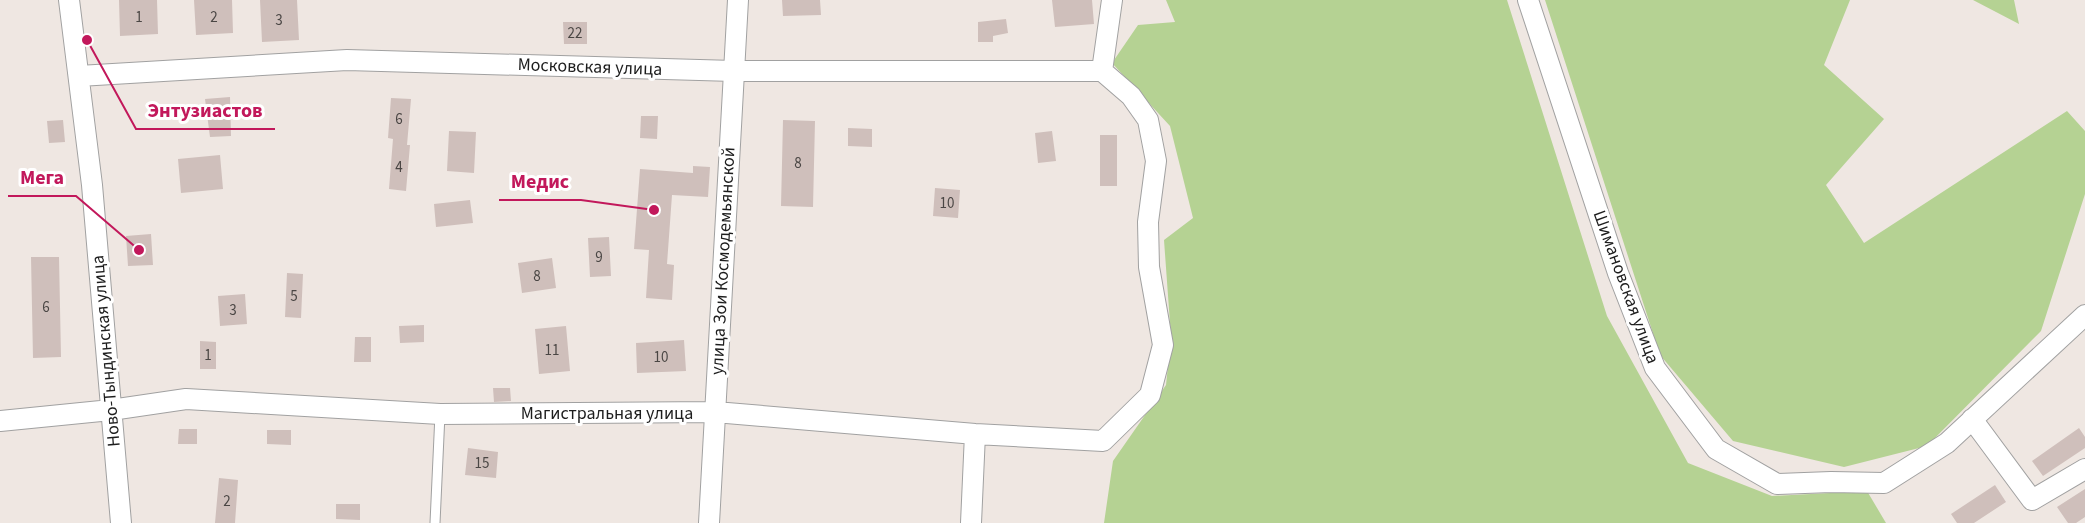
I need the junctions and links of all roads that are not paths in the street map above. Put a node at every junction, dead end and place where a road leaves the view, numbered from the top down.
1 (69, 0) edge
2 (738, 0) edge
3 (1112, 0) edge
4 (1528, 0) edge
5 (734, 71) junction
6 (1102, 71) junction
7 (79, 76) junction
8 (2085, 315) edge
9 (111, 410) junction
10 (715, 412) junction
11 (440, 414) junction
12 (1972, 418) junction
13 (0, 421) edge
14 (975, 434) junction
15 (2085, 469) edge
16 (121, 523) edge
17 (435, 523) edge
18 (709, 523) edge
19 (971, 523) edge

1 - 7 street, Ново-Тындинская улица
2 - 5 street, улица Зои Космодемьянской
3 - 6 street
4 - 12 street, Шимановская улица
5 - 6 street, Московская улица
5 - 7 street, Московская улица
5 - 10 street, улица Зои Космодемьянской
6 - 14 street, Магистральная улица
7 - 9 street, Ново-Тындинская улица
8 - 12 street, Шимановская улица
9 - 11 street, Магистральная улица
9 - 13 street, Магистральная улица
9 - 16 street, Ново-Тындинская улица
10 - 11 street, Магистральная улица
10 - 14 street, Магистральная улица
10 - 18 street, улица Зои Космодемьянской
11 - 17 lane
12 - 15 street
14 - 19 street

